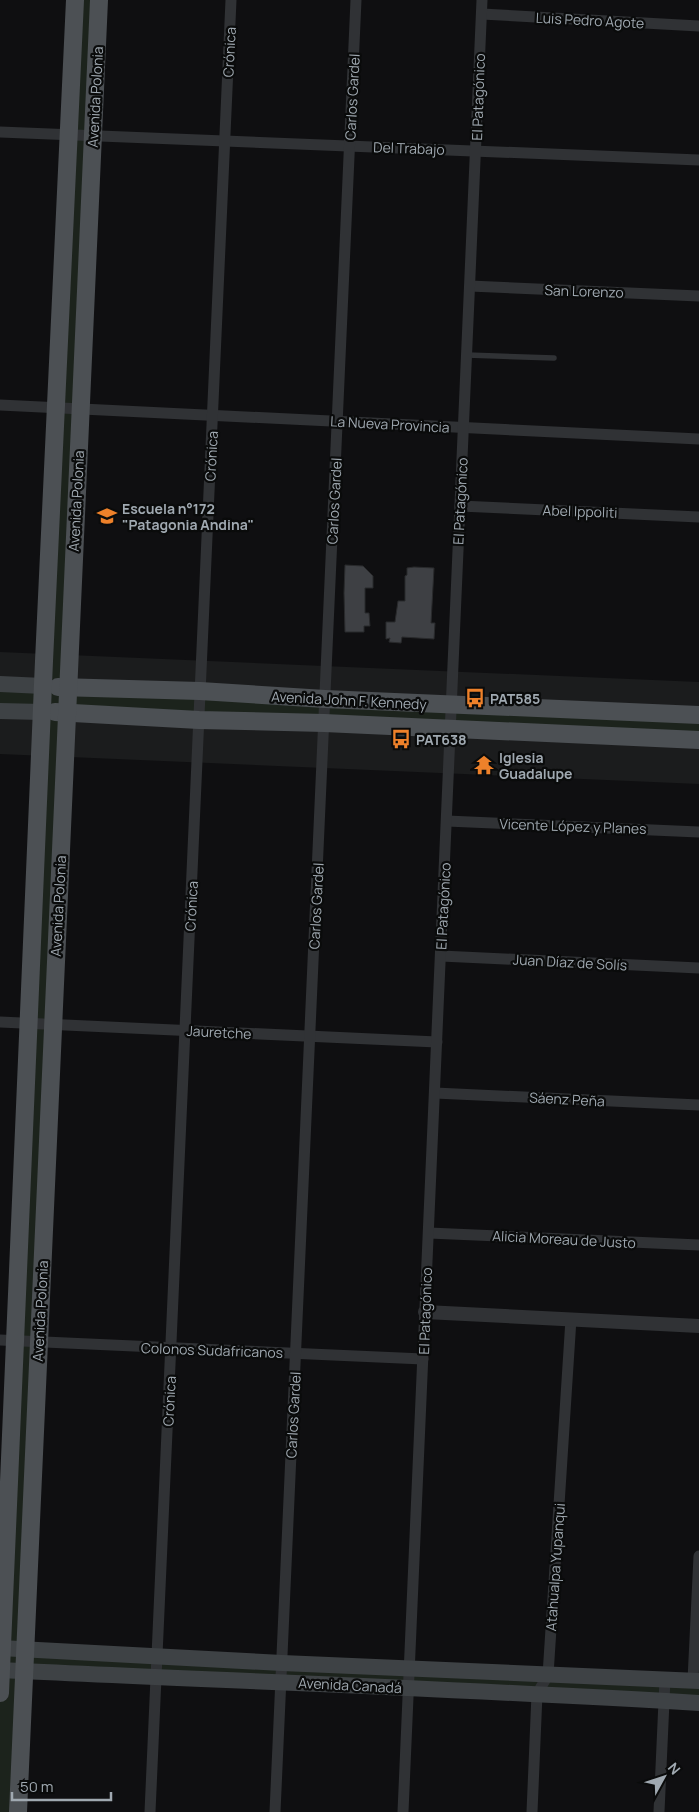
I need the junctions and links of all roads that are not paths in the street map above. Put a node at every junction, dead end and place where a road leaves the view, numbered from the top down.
1 (75, 0) edge
2 (99, 0) edge
3 (231, 0) edge
4 (356, 0) edge
5 (482, 0) edge
6 (482, 14) junction
7 (699, 26) edge
8 (0, 132) edge
9 (69, 135) junction
10 (93, 136) junction
11 (225, 141) junction
12 (350, 146) junction
13 (476, 151) junction
14 (699, 160) edge
15 (470, 286) junction
16 (699, 296) edge
17 (467, 355) junction
18 (554, 358) dead end
19 (0, 405) edge
20 (55, 408) junction
21 (80, 409) junction
22 (212, 416) junction
23 (337, 421) junction
24 (464, 427) junction
25 (699, 439) edge
26 (460, 506) junction
27 (699, 516) edge
28 (0, 684) edge
29 (43, 686) junction
30 (68, 687) junction
31 (200, 692) junction
32 (325, 699) junction
33 (452, 704) junction
34 (0, 711) edge
35 (42, 712) junction
36 (67, 712) junction
37 (699, 715) edge
38 (199, 720) junction
39 (324, 723) junction
40 (451, 729) junction
41 (699, 740) edge
42 (447, 821) junction
43 (699, 832) edge
44 (441, 956) junction
45 (699, 968) edge
46 (0, 1022) edge
47 (28, 1023) junction
48 (53, 1024) junction
49 (185, 1030) junction
50 (310, 1036) junction
51 (437, 1042) junction
52 (435, 1092) junction
53 (699, 1105) edge
54 (429, 1233) junction
55 (699, 1245) edge
56 (425, 1312) junction
57 (571, 1319) junction
58 (699, 1326) edge
59 (7, 1341) edge
60 (38, 1342) junction
61 (171, 1348) junction
62 (296, 1353) junction
63 (423, 1359) junction
64 (699, 1556) edge
65 (1, 1648) edge
66 (25, 1650) junction
67 (157, 1657) junction
68 (282, 1663) junction
69 (410, 1669) junction
70 (0, 1670) edge
71 (24, 1671) junction
72 (548, 1675) junction
73 (156, 1678) junction
74 (665, 1679) junction
75 (281, 1681) junction
76 (696, 1681) edge
77 (409, 1688) junction
78 (0, 1693) edge
79 (538, 1694) junction
80 (664, 1701) junction
81 (699, 1703) edge
82 (18, 1812) edge
83 (150, 1812) edge
84 (275, 1812) edge
85 (404, 1812) edge
86 (532, 1812) edge
87 (659, 1812) edge

1 - 9 main road, Avenida Polonia
2 - 10 main road, Avenida Polonia
3 - 11 street, Crónica
4 - 12 street, Carlos Gardel
5 - 6 street, El Patagónico
6 - 7 street, Luis Pedro Agote
6 - 13 street, El Patagónico
8 - 9 street, Del Trabajo
9 - 10 street, Del Trabajo
9 - 20 main road, Avenida Polonia
10 - 11 street, Del Trabajo
10 - 21 main road, Avenida Polonia
11 - 12 street, Del Trabajo
11 - 22 street, Crónica
12 - 13 street, Del Trabajo
12 - 23 street, Carlos Gardel
13 - 14 street, Del Trabajo
13 - 15 street, El Patagónico
15 - 16 street, San Lorenzo
15 - 17 street, El Patagónico
17 - 18 lane
17 - 24 street, El Patagónico
19 - 20 street
20 - 21 street, La Nueva Provincia
20 - 29 main road, Avenida Polonia
21 - 22 street, La Nueva Provincia
21 - 30 main road, Avenida Polonia
22 - 23 street, La Nueva Provincia
22 - 31 street, Crónica
23 - 24 street, La Nueva Provincia
23 - 32 street, Carlos Gardel
24 - 25 street, La Nueva Provincia
24 - 26 street, El Patagónico
26 - 27 street, Abel Ippoliti
26 - 33 street, El Patagónico
28 - 29 main road, Avenida John F. Kennedy
29 - 30 main road, Avenida John F. Kennedy
29 - 35 main road, Avenida Polonia
30 - 31 main road, Avenida John F. Kennedy
30 - 36 main road, Avenida Polonia
31 - 32 main road, Avenida John F. Kennedy
31 - 38 street, Crónica
32 - 33 main road, Avenida John F. Kennedy
32 - 39 street, Carlos Gardel
33 - 37 main road, Avenida John F. Kennedy
33 - 40 street, El Patagónico
34 - 35 main road, Avenida John F. Kennedy
35 - 36 main road, Avenida John F. Kennedy
35 - 47 main road, Avenida Polonia
36 - 38 main road, Avenida John F. Kennedy
36 - 48 main road, Avenida Polonia
38 - 39 main road, Avenida John F. Kennedy
38 - 49 street, Crónica
39 - 40 main road, Avenida John F. Kennedy
39 - 50 street, Carlos Gardel
40 - 41 main road, Avenida John F. Kennedy
40 - 42 street, El Patagónico
42 - 43 street, Vicente López y Planes
42 - 44 street, El Patagónico
44 - 45 street, Juan Díaz de Solís
44 - 51 street, El Patagónico
46 - 47 street, Jauretche
47 - 48 street, Jauretche
47 - 59 main road, Avenida Polonia
48 - 49 street, Jauretche
48 - 60 main road, Avenida Polonia
49 - 50 street, Jauretche
49 - 61 street, Crónica
50 - 51 street, Jauretche
50 - 62 street, Carlos Gardel
51 - 52 street, El Patagónico
52 - 53 street, Sáenz Peña
52 - 54 street, El Patagónico
54 - 55 street, Alicia Moreau de Justo
54 - 56 street, El Patagónico
56 - 57 street
56 - 63 street, El Patagónico
57 - 58 street
57 - 72 street, Atahualpa Yupanqui
59 - 60 street, Colonos Sudafricanos
59 - 65 main road, Avenida Polonia
60 - 61 street, Colonos Sudafricanos
60 - 66 main road, Avenida Polonia
61 - 62 street, Colonos Sudafricanos
61 - 67 street, Crónica
62 - 63 street, Colonos Sudafricanos
62 - 68 street, Carlos Gardel
63 - 69 street, El Patagónico
64 - 76 street
65 - 66 main road, Avenida Canadá
65 - 70 main road, Avenida Polonia
66 - 67 main road, Avenida Canadá
66 - 71 main road, Avenida Polonia
67 - 68 main road, Avenida Canadá
67 - 73 street, Crónica
68 - 69 main road, Avenida Canadá
68 - 75 street, Carlos Gardel
69 - 72 main road, Avenida Canadá
69 - 77 street, El Patagónico
70 - 71 main road, Avenida Canadá
70 - 78 main road, Avenida Polonia
71 - 73 main road, Avenida Canadá
71 - 82 main road, Avenida Polonia
72 - 74 main road, Avenida Canadá
72 - 79 street, Atahualpa Yupanqui
73 - 75 main road, Avenida Canadá
73 - 83 street, Crónica
74 - 76 main road, Avenida Canadá
74 - 80 street
75 - 77 main road, Avenida Canadá
75 - 84 street, Carlos Gardel
77 - 79 main road, Avenida Canadá
77 - 85 street, El Patagónico
79 - 80 main road, Avenida Canadá
79 - 86 street, Atahualpa Yupanqui
80 - 81 main road, Avenida Canadá
80 - 87 street

